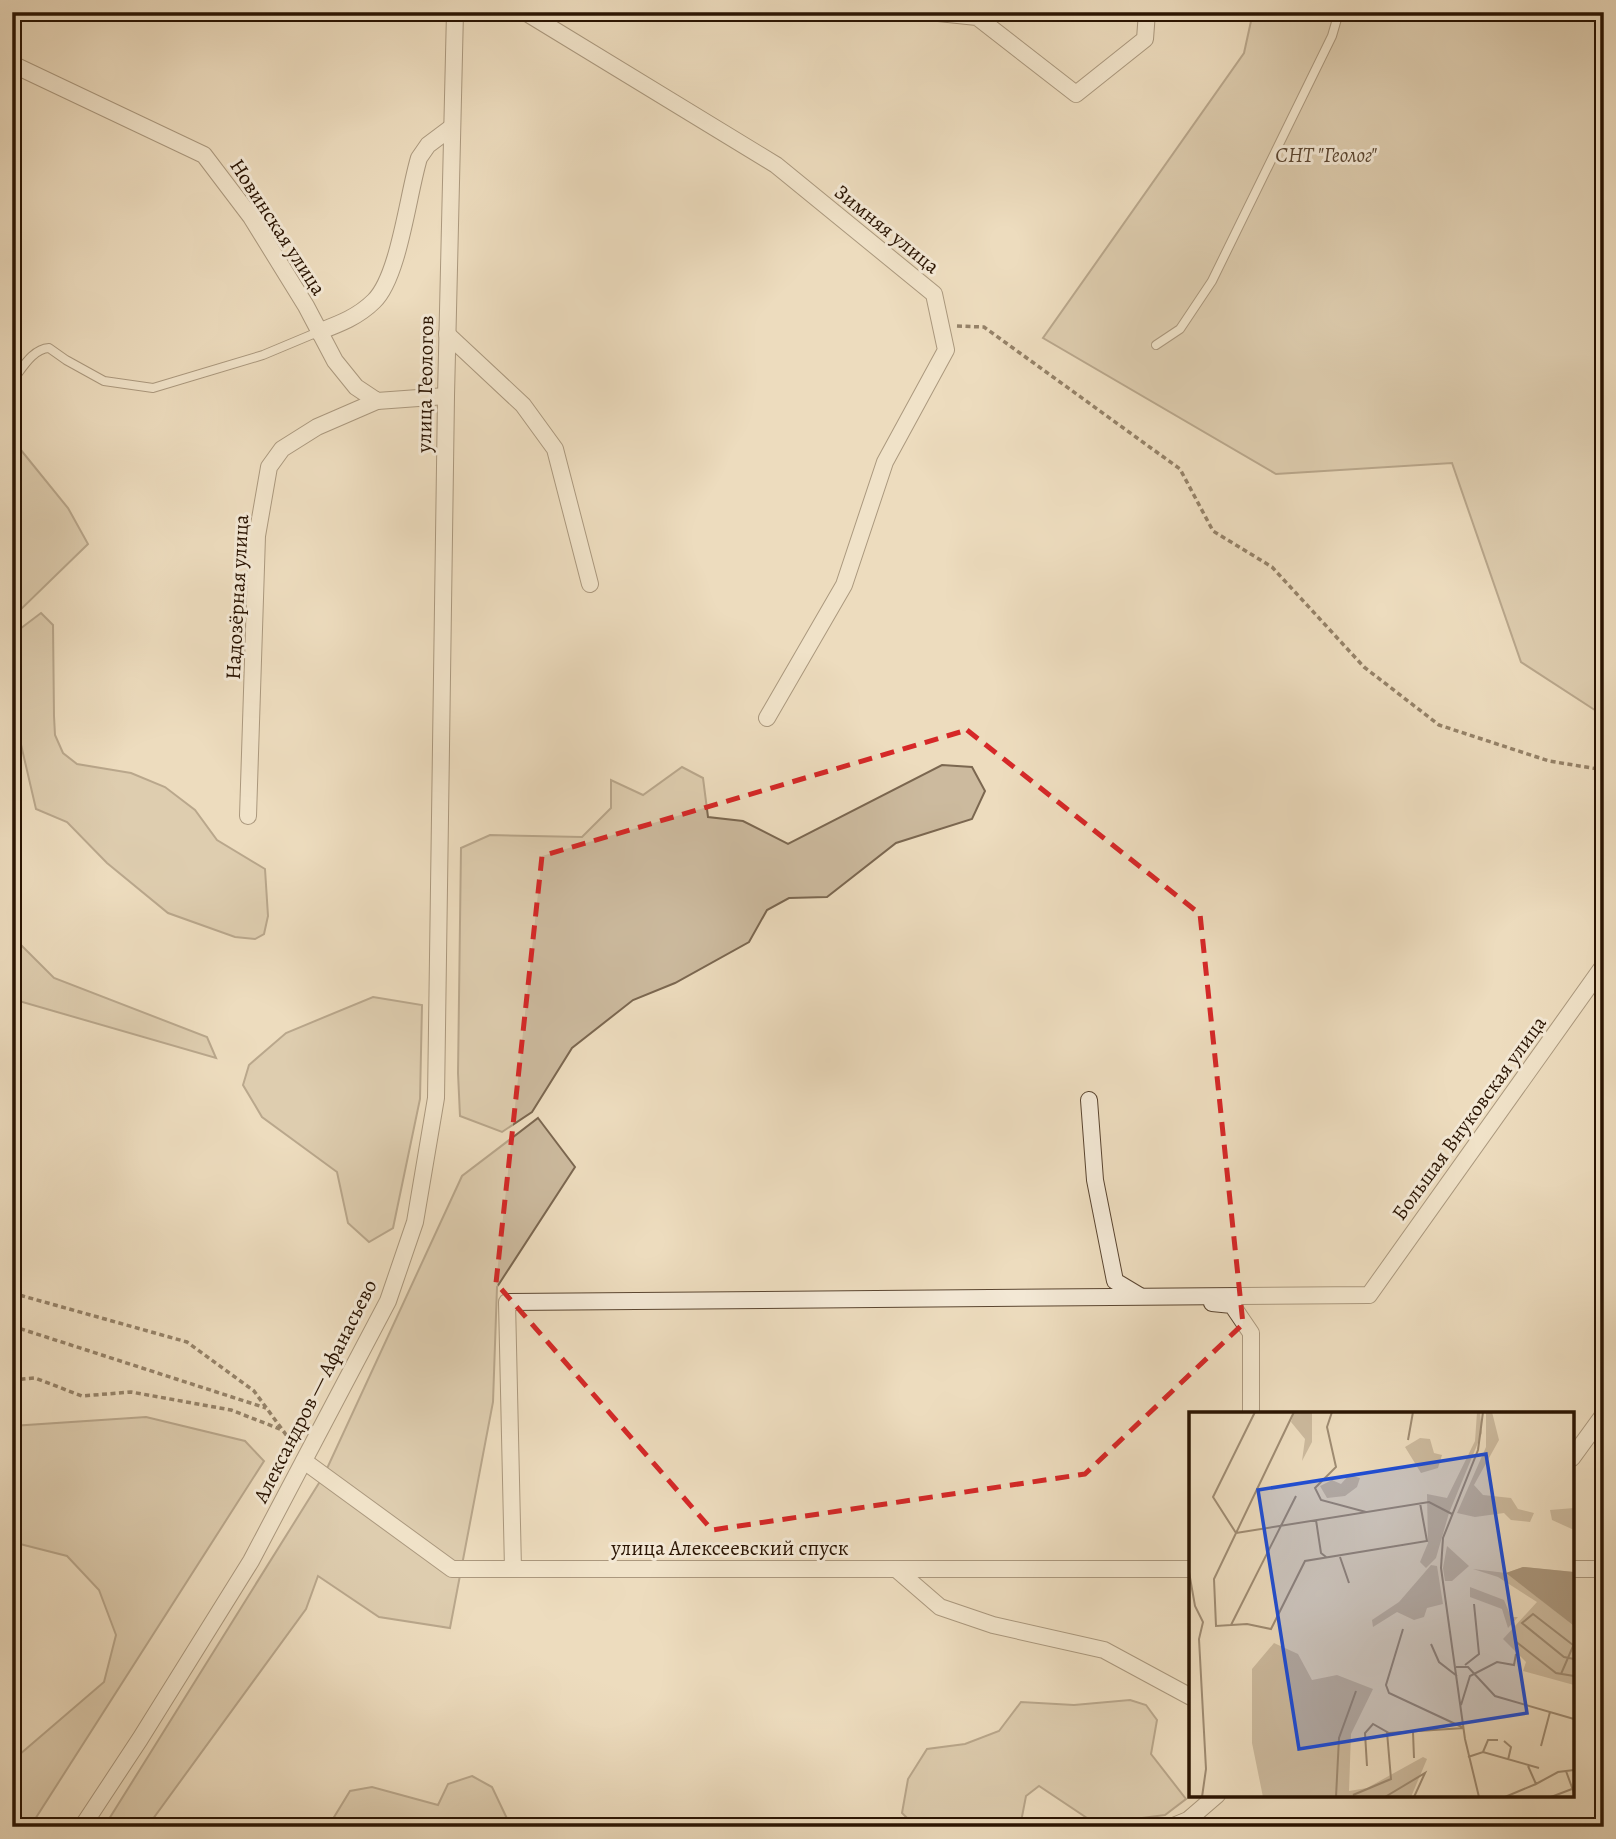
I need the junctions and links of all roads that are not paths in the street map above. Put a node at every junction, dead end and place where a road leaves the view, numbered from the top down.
1 (455, 12) edge
2 (525, 12) edge
3 (929, 12) edge
4 (1147, 12) edge
5 (1339, 12) edge
6 (990, 20) edge
7 (12, 64) edge
8 (452, 127) junction
9 (318, 332) junction
10 (447, 334) junction
11 (1156, 345) dead end
12 (12, 382) edge
13 (446, 396) junction
14 (377, 401) junction
15 (590, 583) dead end
16 (767, 719) dead end
17 (440, 757) joint
18 (248, 816) dead end
19 (1604, 965) edge
20 (1089, 1100) dead end
21 (1141, 1296) junction
22 (1251, 1412) edge
23 (1604, 1414) edge
24 (1574, 1455) edge
25 (304, 1461) junction
26 (513, 1569) junction
27 (896, 1569) junction
28 (1189, 1569) edge
29 (1574, 1569) edge
30 (1604, 1569) edge
31 (1189, 1696) edge
32 (1215, 1797) edge
33 (82, 1827) edge
34 (1171, 1827) edge

1 - 8 street, улица Геологов
2 - 16 street, Зимняя улица
3 - 6 street
4 - 6 street
5 - 11 lane
7 - 9 street, Новинская улица
8 - 9 street
8 - 10 street, улица Геологов
9 - 12 lane
9 - 14 street, Новинская улица
10 - 13 street, улица Геологов
10 - 15 street
13 - 14 street
13 - 17 street, улица Геологов
14 - 18 street, Надозёрная улица
17 - 25 street, Александров — Афанасьево
19 - 21 street, Большая Внуковская улица
20 - 21 street
21 - 22 street
21 - 26 street
23 - 24 street
25 - 26 street, улица Алексеевский спуск
25 - 33 street, Александров — Афанасьево
26 - 27 street, улица Алексеевский спуск
27 - 28 street, улица Алексеевский спуск
27 - 31 street
29 - 30 street
32 - 34 street

